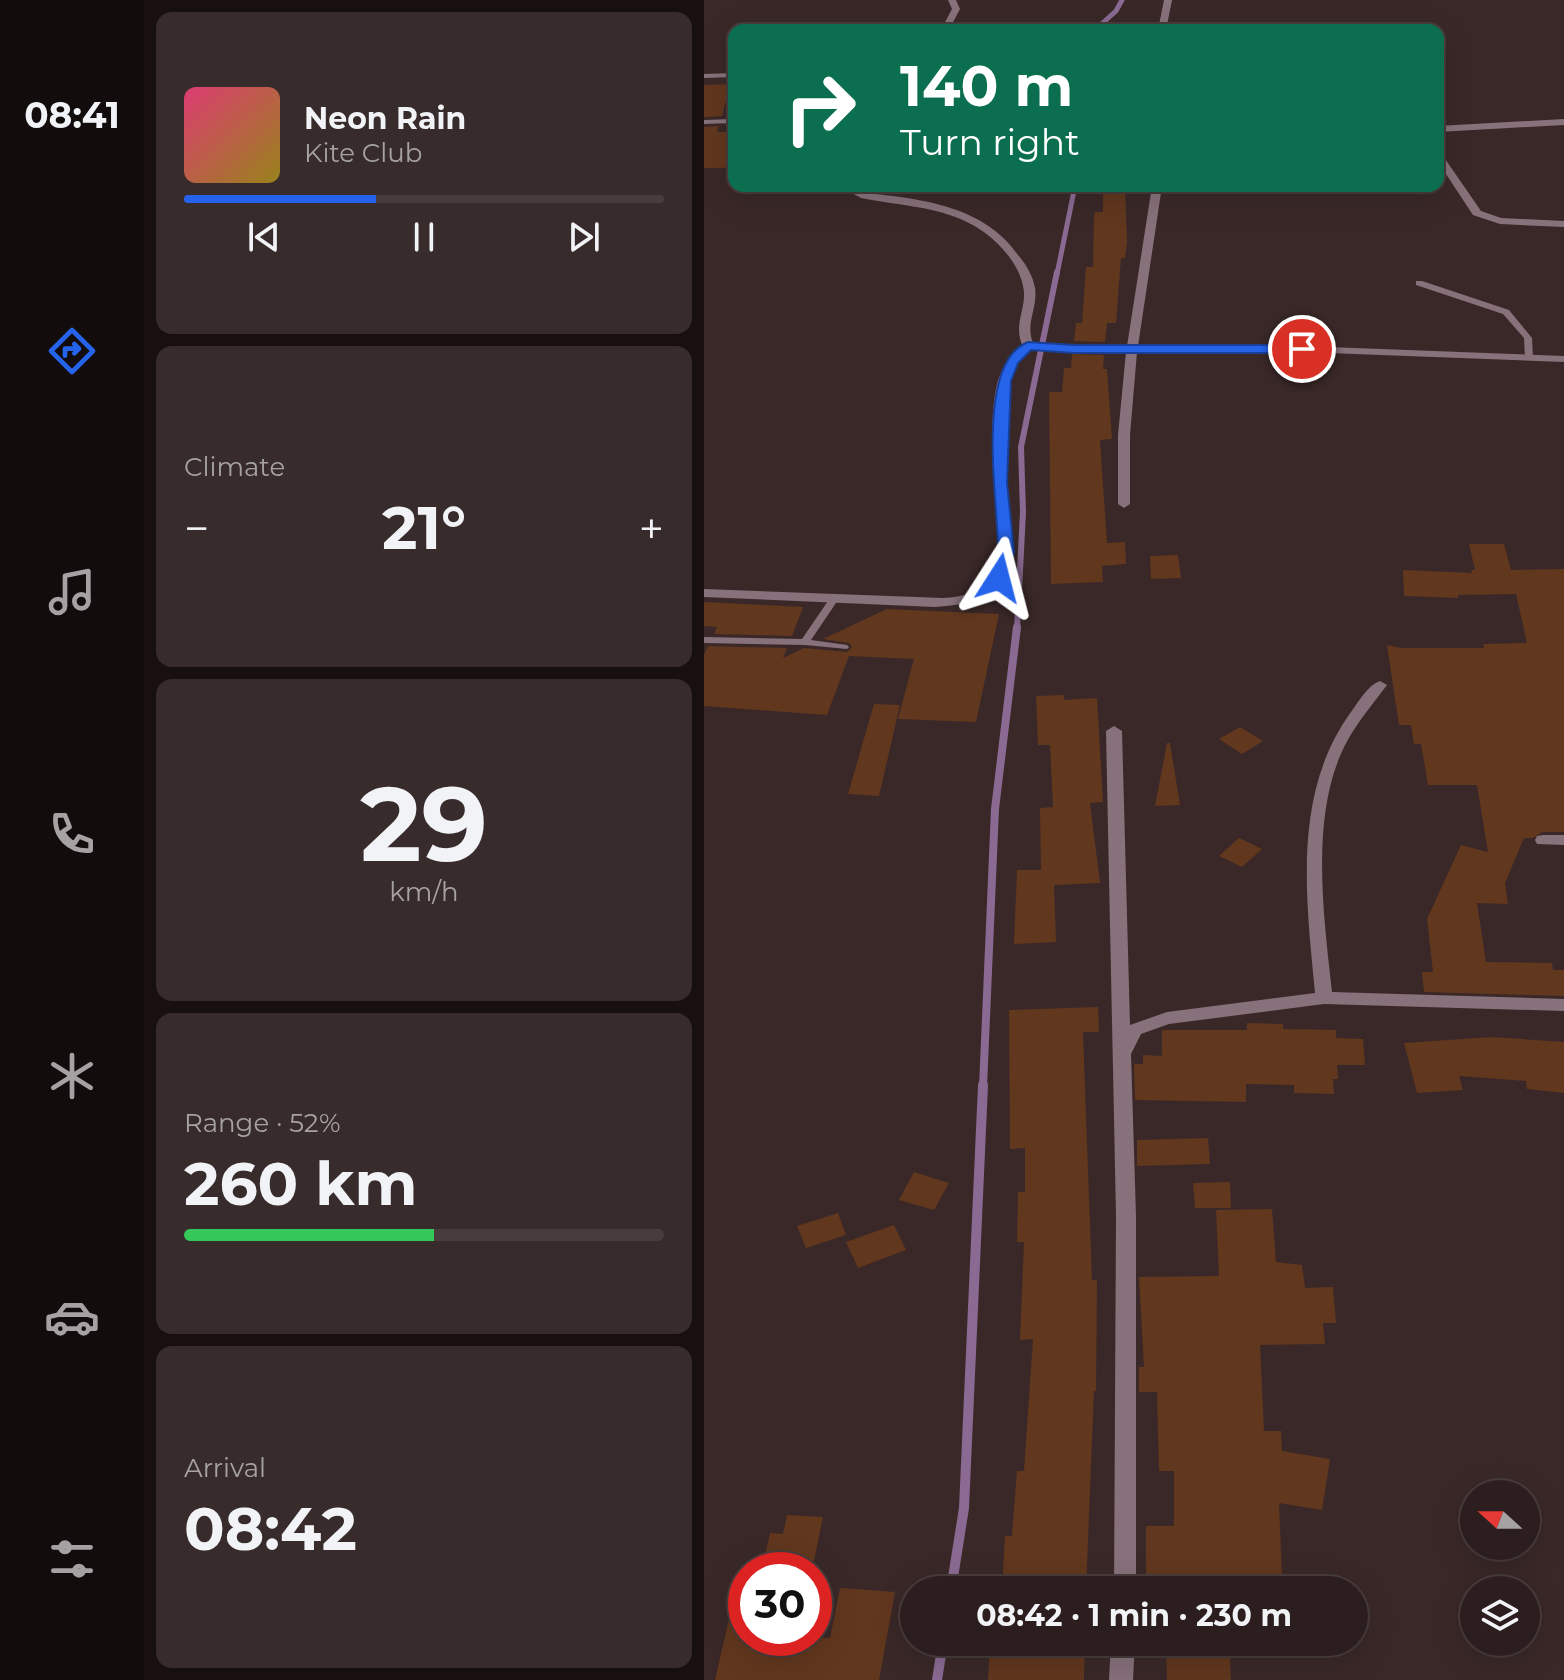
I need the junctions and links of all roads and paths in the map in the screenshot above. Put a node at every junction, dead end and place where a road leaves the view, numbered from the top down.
1 (952, 0) edge
2 (1168, 0) edge
3 (948, 24) edge
4 (1163, 24) edge
5 (728, 75) edge
6 (704, 76) edge
7 (728, 121) edge
8 (704, 122) edge
9 (1564, 122) edge
10 (1444, 129) edge
11 (1444, 164) edge
12 (858, 192) edge
13 (1156, 192) edge
14 (1564, 224) edge
15 (1419, 283) dead end
16 (1032, 347) junction
17 (1132, 348) junction
18 (1529, 358) junction
19 (1564, 359) edge
20 (1124, 504) dead end
21 (704, 593) edge
22 (833, 600) junction
23 (704, 640) edge
24 (805, 642) junction
25 (844, 647) dead end
26 (1380, 685) dead end
27 (1114, 731) dead end
28 (1543, 840) dead end
29 (1564, 840) edge
30 (1324, 998) junction
31 (1564, 1005) edge
32 (1124, 1051) junction
33 (1126, 1576) edge
34 (1122, 1656) edge
35 (1121, 1680) edge

1 - 3 street
2 - 4 street
5 - 6 lane
7 - 8 lane
9 - 10 street
11 - 14 street
12 - 16 street
13 - 17 street
15 - 18 lane
16 - 17 street
16 - 22 street
17 - 18 street
17 - 20 street
18 - 19 street
21 - 22 street
22 - 24 lane
23 - 24 lane
24 - 25 lane
26 - 30 street
27 - 32 street
28 - 29 street
30 - 31 street
30 - 32 street
32 - 33 street
34 - 35 street

